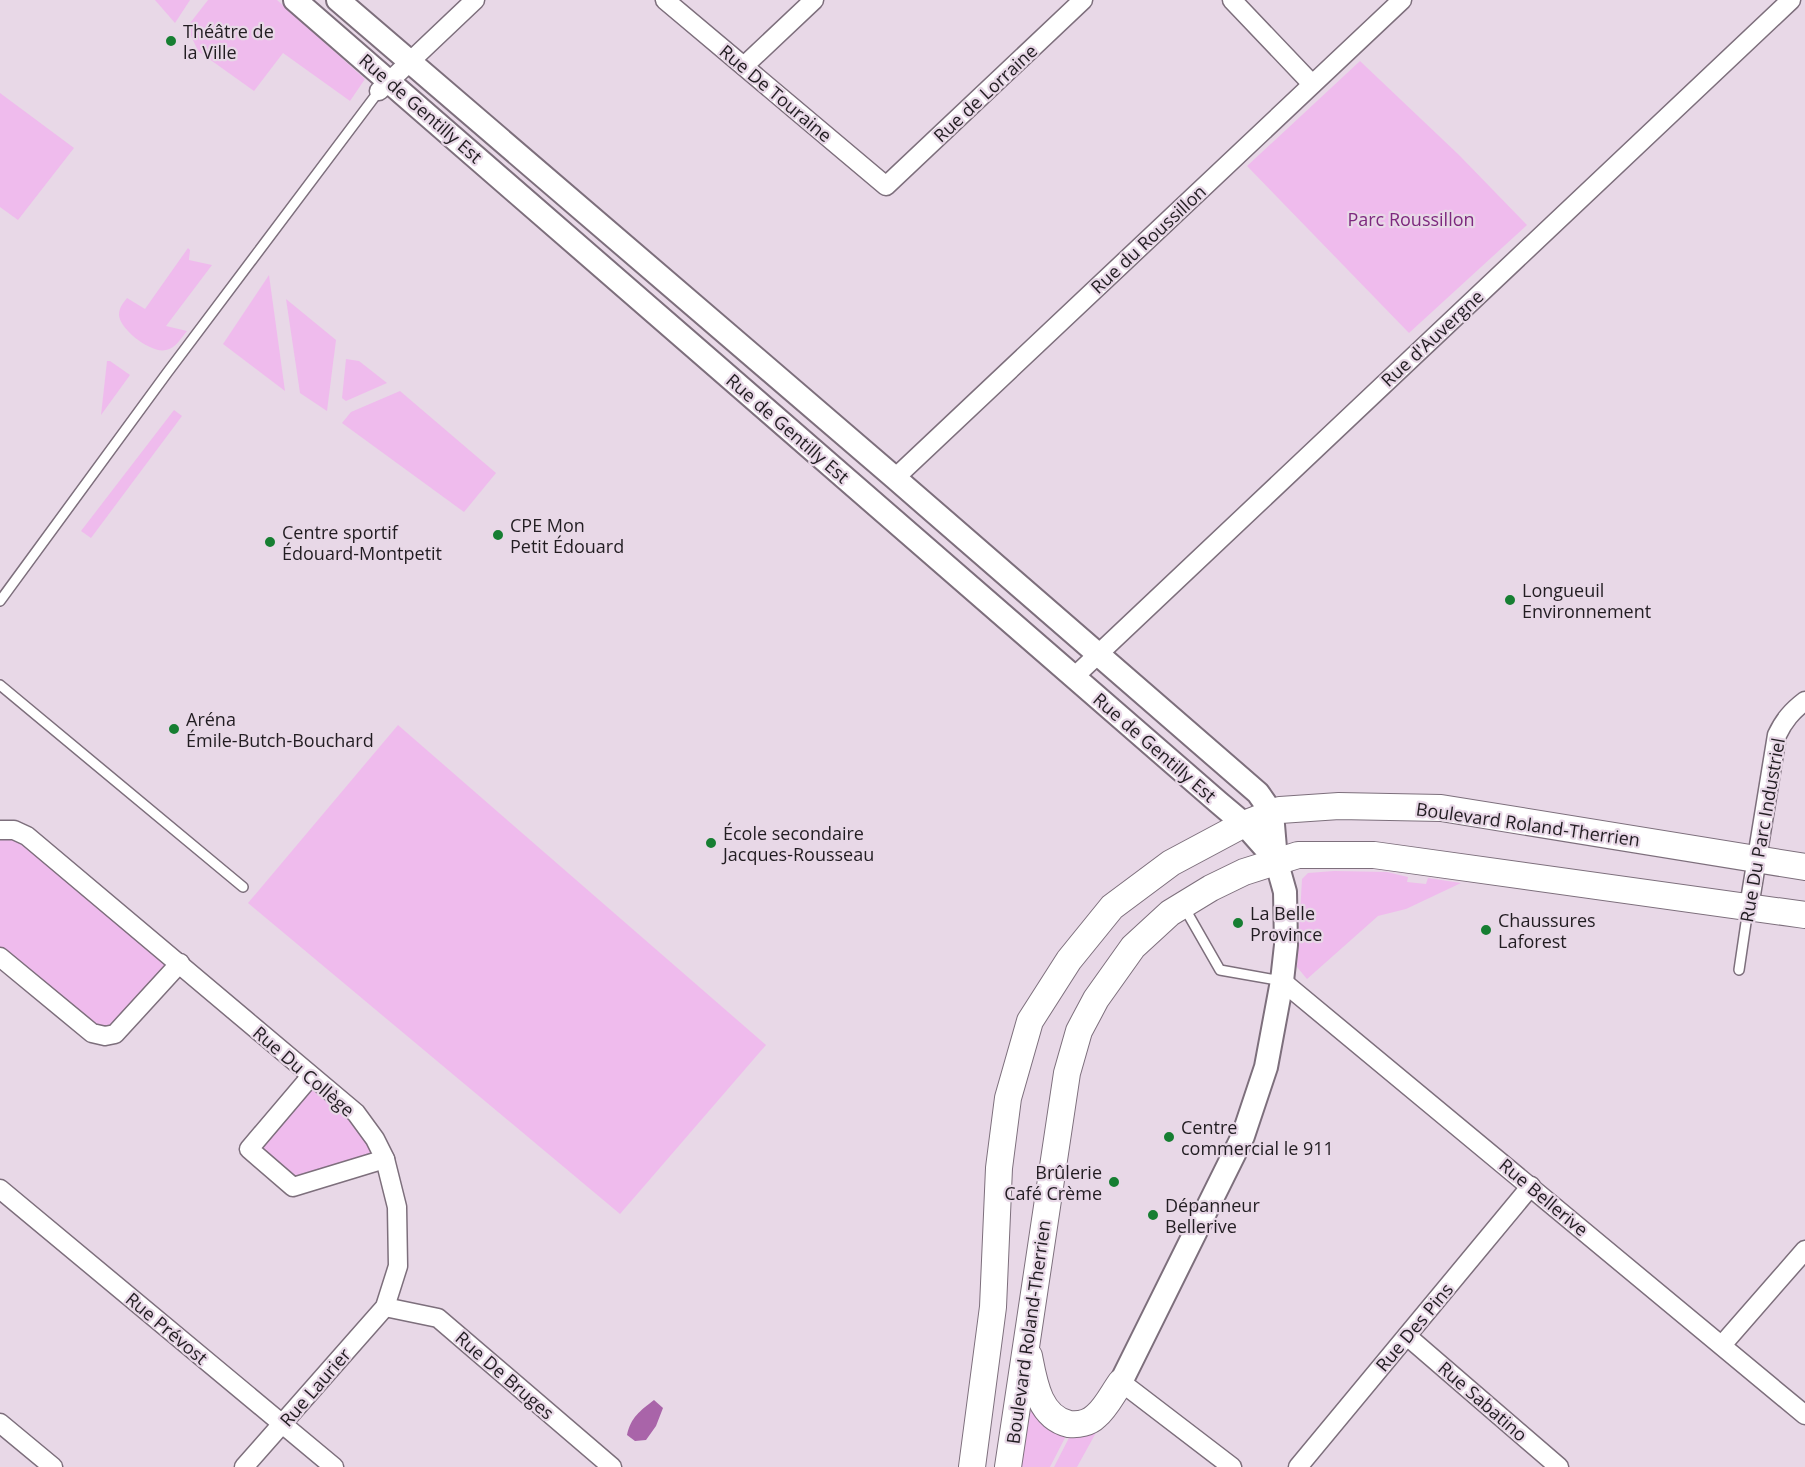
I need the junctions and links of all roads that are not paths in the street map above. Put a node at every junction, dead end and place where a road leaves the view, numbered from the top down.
1 (295, 0) edge
2 (338, 0) edge
3 (475, 0) edge
4 (665, 0) edge
5 (814, 0) edge
6 (1083, 0) edge
7 (1232, 0) edge
8 (1402, 0) edge
9 (1791, 0) edge
10 (410, 62) junction
11 (744, 66) junction
12 (1312, 84) junction
13 (384, 86) junction
14 (886, 186) joint
15 (895, 478) junction
16 (0, 601) edge
17 (1098, 654) junction
18 (1074, 677) junction
19 (0, 686) edge
20 (1805, 701) edge
21 (1272, 813) junction
22 (1244, 824) junction
23 (0, 830) edge
24 (1276, 860) junction
25 (1757, 860) junction
26 (1805, 867) edge
27 (243, 887) dead end
28 (1183, 905) junction
29 (1749, 907) junction
30 (1805, 915) edge
31 (0, 957) edge
32 (180, 963) junction
33 (1739, 970) dead end
34 (1282, 981) junction
35 (311, 1076) junction
36 (385, 1159) junction
37 (1531, 1186) junction
38 (0, 1189) edge
39 (1805, 1250) edge
40 (385, 1307) junction
41 (1407, 1336) junction
42 (1026, 1340) junction
43 (1722, 1345) junction
44 (1121, 1382) junction
45 (1805, 1415) edge
46 (0, 1423) edge
47 (282, 1424) junction
48 (53, 1467) edge
49 (244, 1467) edge
50 (334, 1467) edge
51 (612, 1467) edge
52 (972, 1467) edge
53 (1008, 1467) edge
54 (1232, 1467) edge
55 (1298, 1467) edge
56 (1559, 1467) edge

1 - 13 street, Rue de Gentilly Est
2 - 10 street, Rue de Gentilly Est
3 - 10 street
4 - 11 street, Rue De Touraine
5 - 11 street
6 - 14 street, Rue de Lorraine
7 - 12 street
8 - 12 street, Rue du Roussillon
9 - 17 street, Rue d'Auvergne
10 - 13 street
10 - 15 street, Rue de Gentilly Est
11 - 14 street, Rue De Touraine
12 - 15 street, Rue du Roussillon
13 - 16 lane
13 - 18 street, Rue de Gentilly Est
15 - 17 street, Rue de Gentilly Est
17 - 18 street, Rue d'Auvergne
17 - 21 street, Rue de Gentilly Est
18 - 22 street, Rue de Gentilly Est
19 - 27 lane
20 - 25 street, Rue Du Parc Industriel
21 - 22 main road, Boulevard Roland-Therrien
21 - 24 street, Rue de Gentilly Est
21 - 25 main road, Boulevard Roland-Therrien
22 - 24 street, Rue de Gentilly Est
22 - 52 main road, Boulevard Roland-Therrien
23 - 32 street, Rue Du Collège
24 - 28 main road, Boulevard Roland-Therrien
24 - 29 main road, Boulevard Roland-Therrien
24 - 34 street, Rue de Gentilly Est
25 - 26 main road, Boulevard Roland-Therrien
25 - 29 street, Rue Du Parc Industriel
28 - 34 lane
28 - 42 main road, Boulevard Roland-Therrien
29 - 30 main road, Boulevard Roland-Therrien
29 - 33 lane, Rue Du Parc Industriel
31 - 32 street
32 - 35 street, Rue Du Collège
34 - 37 street, Rue Bellerive
34 - 44 street, Rue de Gentilly Est
35 - 36 street, Rue Du Collège
35 - 36 street
36 - 40 street, Rue Du Collège
37 - 41 street, Rue Des Pins
37 - 43 street, Rue Bellerive
38 - 47 street, Rue Prévost
39 - 43 street
40 - 47 street, Rue Laurier
40 - 51 street, Rue De Bruges
41 - 55 street, Rue Des Pins
41 - 56 street, Rue Sabatino
42 - 44 main road
42 - 53 main road, Boulevard Roland-Therrien
43 - 45 street, Rue Bellerive
44 - 54 street
46 - 48 street
47 - 49 street, Rue Laurier
47 - 50 street, Rue Prévost

